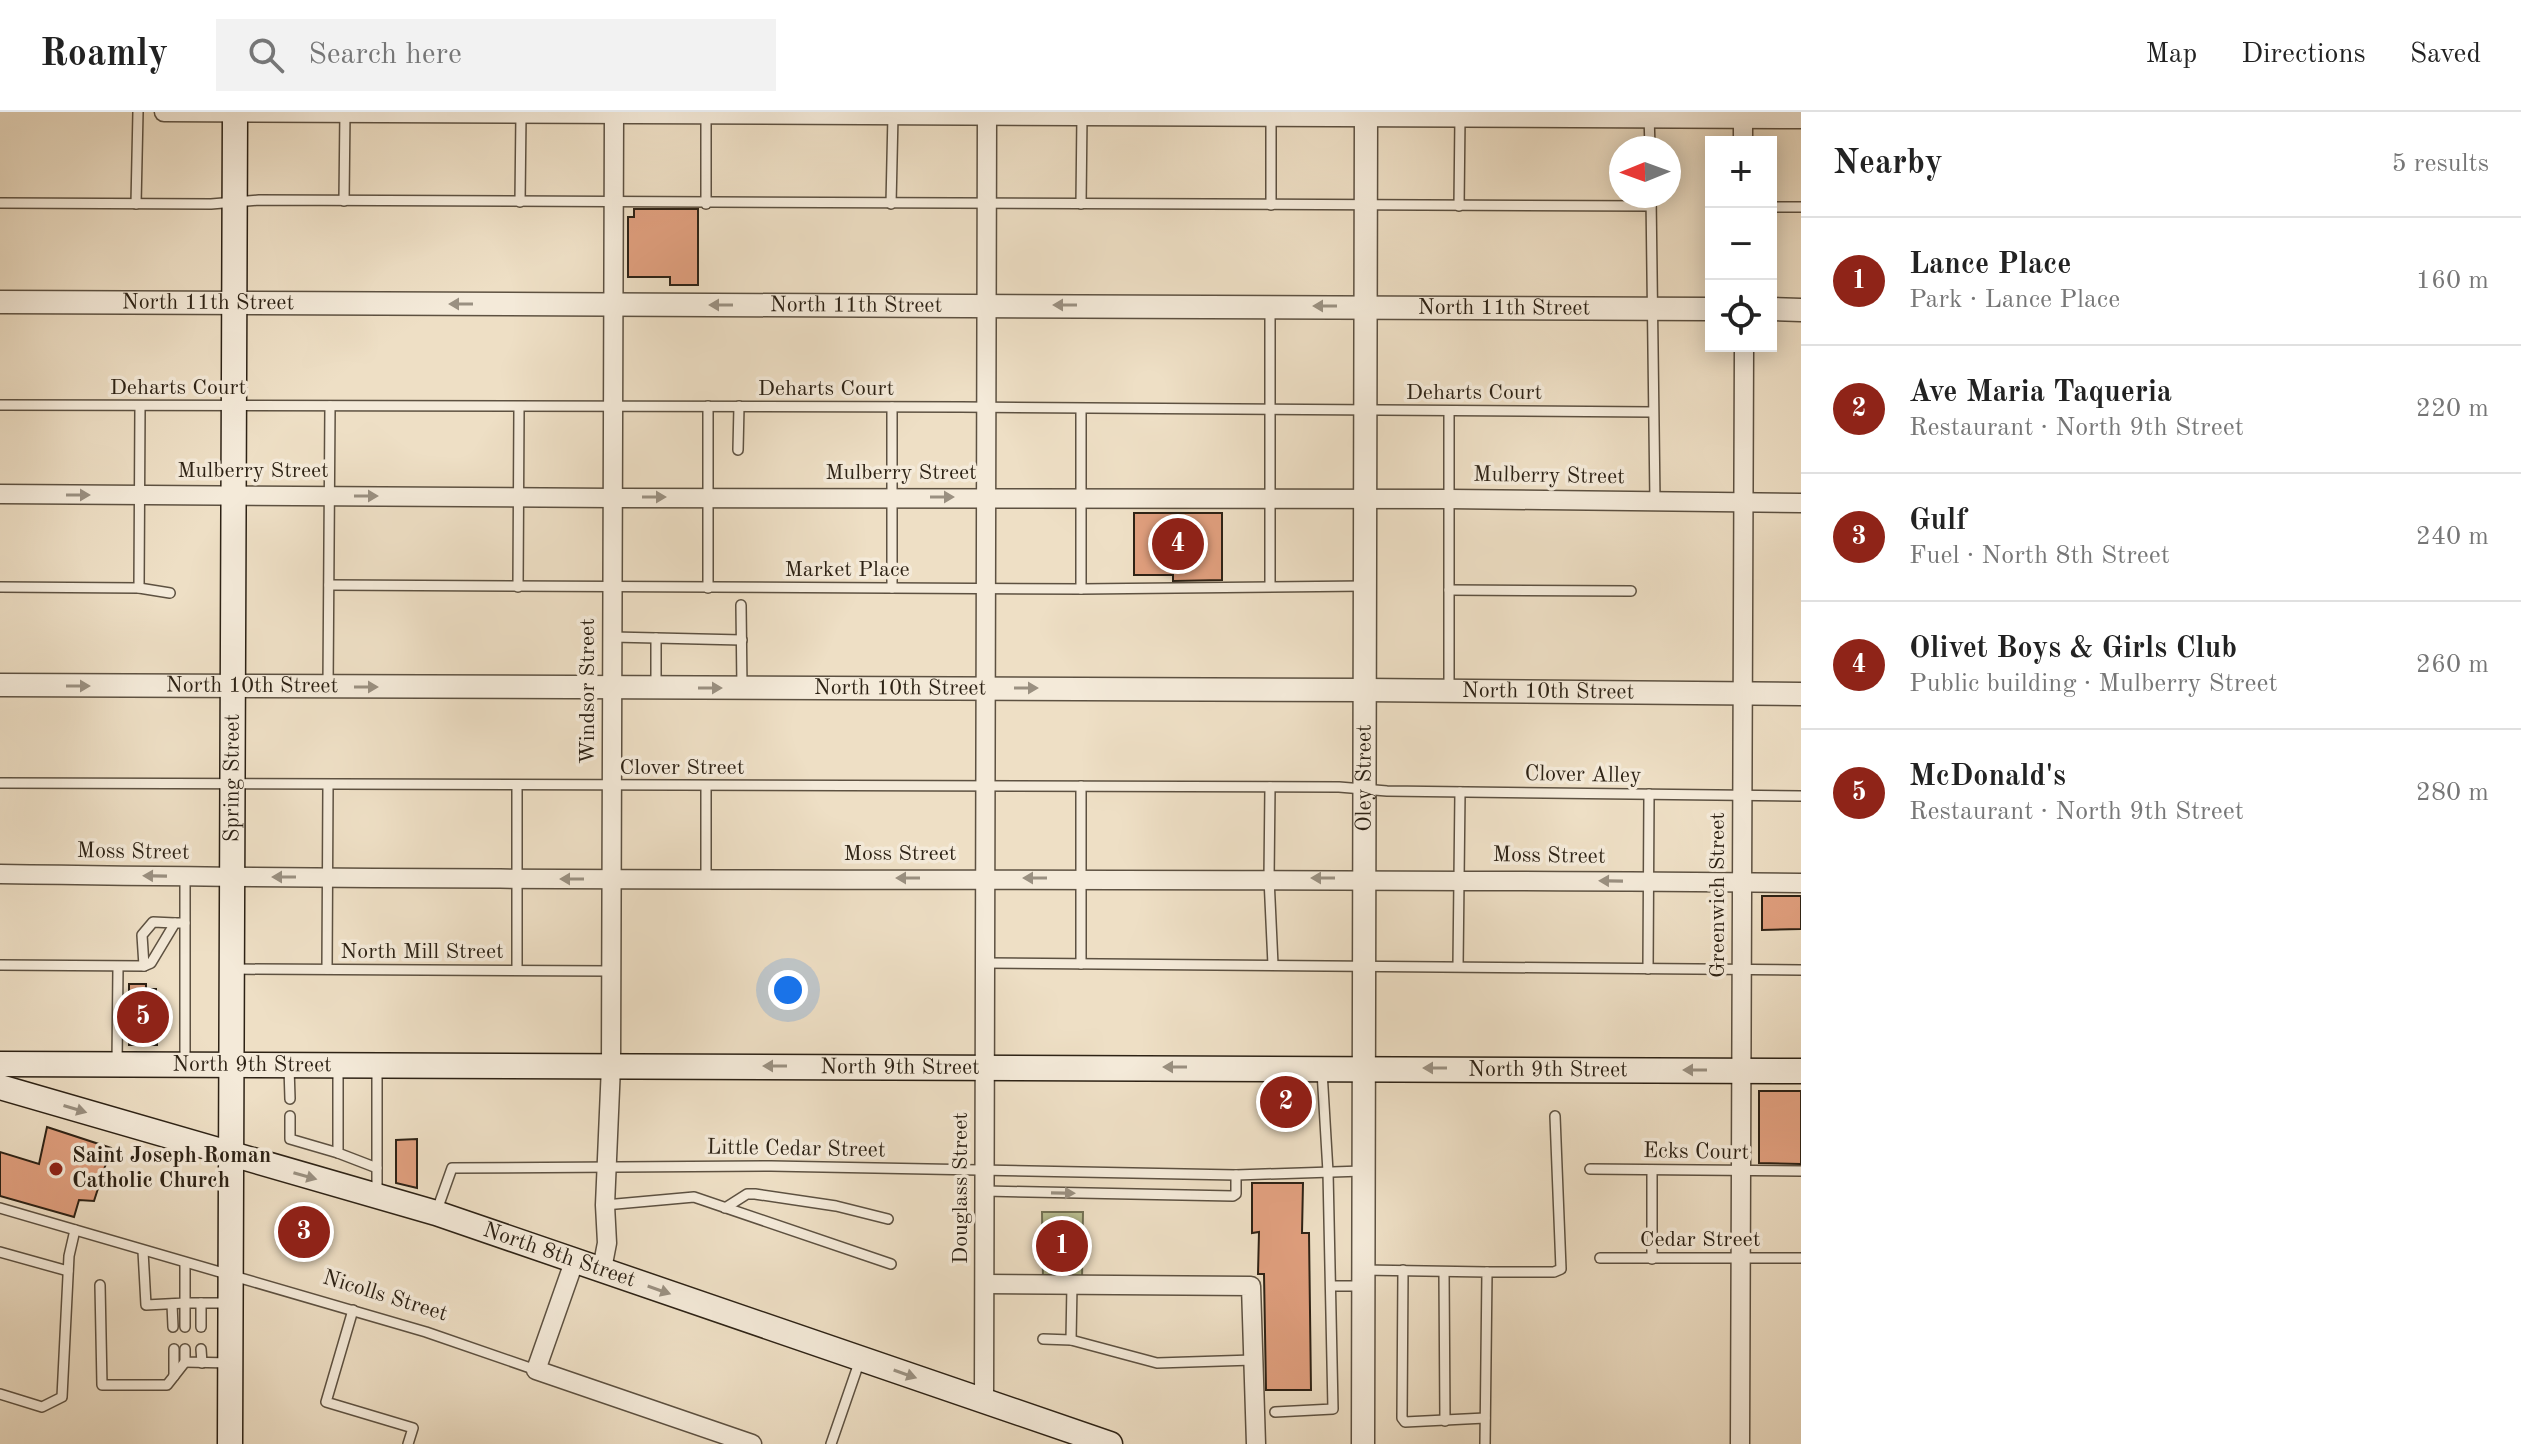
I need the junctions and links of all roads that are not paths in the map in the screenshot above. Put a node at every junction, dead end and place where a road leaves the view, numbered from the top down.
1 (138, 112) edge
2 (164, 112) edge
3 (235, 112) edge
4 (345, 112) edge
5 (516, 113) edge
6 (614, 113) edge
7 (892, 114) edge
8 (987, 114) edge
9 (1082, 114) edge
10 (1271, 114) edge
11 (714, 115) edge
12 (1366, 115) edge
13 (1460, 115) edge
14 (1649, 115) edge
15 (1743, 116) edge
16 (1801, 119) edge
17 (1650, 136) edge
18 (344, 201) junction
19 (235, 202) junction
20 (520, 202) junction
21 (1609, 202) edge
22 (0, 203) edge
23 (614, 203) junction
24 (136, 204) junction
25 (706, 204) junction
26 (891, 204) junction
27 (987, 204) junction
28 (1081, 204) junction
29 (1271, 205) junction
30 (1365, 206) junction
31 (1459, 206) junction
32 (1777, 207) edge
33 (1801, 207) edge
34 (1651, 208) edge
35 (0, 302) edge
36 (235, 303) junction
37 (613, 305) junction
38 (986, 305) junction
39 (1270, 306) junction
40 (1365, 306) junction
41 (1653, 308) junction
42 (1705, 309) edge
43 (1777, 309) edge
44 (1801, 310) edge
45 (1744, 352) edge
46 (0, 405) edge
47 (140, 406) junction
48 (235, 406) junction
49 (330, 406) junction
50 (708, 406) junction
51 (739, 406) junction
52 (613, 407) junction
53 (892, 407) junction
54 (519, 408) junction
55 (987, 408) junction
56 (1081, 410) junction
57 (1270, 411) junction
58 (1365, 411) junction
59 (1449, 411) junction
60 (1652, 412) junction
61 (738, 450) dead end
62 (0, 494) edge
63 (140, 495) junction
64 (235, 495) junction
65 (330, 496) junction
66 (519, 497) junction
67 (708, 497) junction
68 (892, 497) junction
69 (987, 497) junction
70 (613, 498) junction
71 (1081, 498) junction
72 (1270, 498) junction
73 (1365, 498) junction
74 (1449, 499) junction
75 (1655, 501) junction
76 (1744, 502) junction
77 (1801, 503) edge
78 (329, 585) junction
79 (1270, 586) junction
80 (1365, 586) junction
81 (0, 587) edge
82 (518, 587) junction
83 (613, 587) junction
84 (139, 588) junction
85 (708, 588) junction
86 (892, 588) junction
87 (987, 588) junction
88 (1081, 589) junction
89 (1449, 590) junction
90 (1631, 591) dead end
91 (170, 593) dead end
92 (741, 605) dead end
93 (613, 637) junction
94 (656, 638) junction
95 (742, 640) junction
96 (0, 685) edge
97 (234, 687) junction
98 (328, 687) junction
99 (742, 688) junction
100 (987, 688) junction
101 (612, 689) junction
102 (656, 689) junction
103 (1365, 690) junction
104 (1449, 690) junction
105 (1743, 694) junction
106 (1801, 694) edge
107 (0, 783) edge
108 (233, 785) junction
109 (328, 785) junction
110 (517, 786) junction
111 (612, 786) junction
112 (987, 786) junction
113 (1081, 786) junction
114 (706, 787) junction
115 (1270, 787) junction
116 (1364, 789) junction
117 (1460, 792) junction
118 (1649, 794) junction
119 (1743, 795) junction
120 (1801, 796) edge
121 (0, 874) edge
122 (233, 876) junction
123 (185, 877) junction
124 (328, 877) junction
125 (517, 878) junction
126 (706, 878) junction
127 (986, 878) junction
128 (1081, 878) junction
129 (1269, 878) junction
130 (1364, 878) junction
131 (612, 879) junction
132 (1459, 879) junction
133 (1648, 881) junction
134 (1742, 882) junction
135 (1801, 883) edge
136 (180, 923) junction
137 (986, 963) junction
138 (1081, 964) junction
139 (0, 965) edge
140 (1273, 965) junction
141 (1363, 965) junction
142 (144, 966) junction
143 (1458, 966) junction
144 (118, 967) junction
145 (232, 969) junction
146 (327, 969) junction
147 (1648, 969) junction
148 (517, 970) junction
149 (1742, 970) junction
150 (1801, 970) edge
151 (611, 971) junction
152 (0, 1064) edge
153 (117, 1065) junction
154 (185, 1065) junction
155 (232, 1065) junction
156 (289, 1066) junction
157 (338, 1066) junction
158 (377, 1066) junction
159 (611, 1066) junction
160 (986, 1066) junction
161 (1322, 1067) junction
162 (1363, 1067) junction
163 (1742, 1070) junction
164 (1801, 1071) edge
165 (0, 1087) edge
166 (290, 1099) dead end
167 (290, 1116) dead end
168 (1555, 1116) dead end
169 (338, 1153) junction
170 (230, 1155) junction
171 (607, 1166) junction
172 (377, 1168) junction
173 (1590, 1169) dead end
174 (985, 1170) junction
175 (1652, 1170) junction
176 (1363, 1171) junction
177 (1741, 1171) junction
178 (1801, 1171) edge
179 (1328, 1172) junction
180 (1236, 1175) junction
181 (985, 1191) junction
182 (377, 1197) junction
183 (605, 1205) junction
184 (0, 1208) edge
185 (725, 1208) junction
186 (436, 1213) junction
187 (888, 1219) dead end
188 (75, 1230) junction
189 (143, 1251) junction
190 (0, 1252) edge
191 (1600, 1258) dead end
192 (1741, 1258) junction
193 (1801, 1258) edge
194 (1652, 1259) junction
195 (574, 1262) junction
196 (185, 1263) junction
197 (891, 1264) dead end
198 (602, 1269) junction
199 (1403, 1270) junction
200 (68, 1271) junction
201 (1444, 1272) junction
202 (1487, 1272) junction
203 (230, 1275) junction
204 (1363, 1278) junction
205 (985, 1284) junction
206 (100, 1285) dead end
207 (1072, 1285) junction
208 (1331, 1286) junction
209 (185, 1303) junction
210 (201, 1303) junction
211 (230, 1303) junction
212 (172, 1304) junction
213 (353, 1310) junction
214 (173, 1327) dead end
215 (185, 1327) dead end
216 (201, 1327) dead end
217 (1043, 1339) dead end
218 (1071, 1340) junction
219 (174, 1349) dead end
220 (185, 1349) dead end
221 (201, 1349) dead end
222 (861, 1359) junction
223 (1253, 1360) junction
224 (185, 1362) junction
225 (202, 1363) junction
226 (230, 1363) junction
227 (536, 1370) junction
228 (174, 1376) junction
229 (0, 1394) edge
230 (984, 1400) junction
231 (1275, 1412) dead end
232 (1485, 1418) junction
233 (1445, 1421) junction
234 (230, 1444) edge
235 (408, 1444) edge
236 (752, 1444) edge
237 (831, 1444) edge
238 (1110, 1444) edge
239 (1256, 1444) edge
240 (1363, 1444) edge
241 (1485, 1444) edge
242 (1740, 1444) edge

1 - 24 lane
2 - 3 street
3 - 4 street
3 - 19 main road, Spring Street
4 - 5 street
4 - 18 lane
5 - 6 street
5 - 20 lane
6 - 11 street
6 - 23 street, Windsor Street
7 - 8 street
7 - 11 street
7 - 26 lane
8 - 9 street
8 - 27 street, Douglass Street
9 - 10 street
9 - 28 lane
10 - 12 street
10 - 29 lane
11 - 25 lane
12 - 13 street
12 - 30 street, Oley Street
13 - 14 street
13 - 31 lane
14 - 15 street
14 - 17 lane
15 - 16 street
18 - 19 lane
18 - 20 lane
19 - 24 lane
19 - 36 main road, Spring Street
20 - 23 lane
21 - 31 lane
22 - 24 lane
23 - 25 lane
23 - 37 street, Windsor Street
25 - 26 lane
26 - 27 lane
27 - 28 lane
27 - 38 street, Douglass Street
28 - 29 lane
29 - 30 lane
30 - 31 lane
30 - 40 street, Oley Street
32 - 33 lane
34 - 41 lane
35 - 36 street, North 11th Street
37 -> 36 street, North 11th Street
36 - 48 main road, Spring Street
38 -> 37 street, North 11th Street
37 - 52 street, Windsor Street
39 -> 38 street, North 11th Street
38 - 55 street, Douglass Street
40 -> 39 street, North 11th Street
39 - 57 lane
40 - 41 street, North 11th Street
40 - 58 street, Oley Street
41 - 42 street, North 11th Street
41 - 60 lane
43 - 44 street
45 - 76 street, Greenwich Street
46 - 47 lane, Deharts Court
47 - 48 lane, Deharts Court
47 - 63 lane
48 - 49 lane, Deharts Court
48 - 64 main road, Spring Street
49 - 54 lane, Deharts Court
49 - 65 lane
50 - 51 lane, Deharts Court
50 - 52 lane, Deharts Court
50 - 67 lane
51 - 53 lane, Deharts Court
51 - 61 lane
52 - 54 lane, Deharts Court
52 - 70 street, Windsor Street
53 - 55 lane, Deharts Court
53 - 68 lane
54 - 66 lane
55 - 56 lane, Deharts Court
55 - 69 street, Douglass Street
56 - 57 lane, Deharts Court
56 - 71 lane
57 - 58 lane, Deharts Court
57 - 72 lane
58 - 59 lane, Deharts Court
58 - 73 street, Oley Street
59 - 60 lane, Deharts Court
59 - 74 lane
60 - 75 lane
62 -> 63 street, Mulberry Street
63 - 64 street, Mulberry Street
63 - 84 lane
64 - 65 street, Mulberry Street
64 - 97 main road, Spring Street
65 -> 66 street, Mulberry Street
65 - 78 lane
66 - 70 street, Mulberry Street
66 - 82 lane
67 - 68 street, Mulberry Street
70 -> 67 street, Mulberry Street
67 - 85 lane
68 -> 69 street, Mulberry Street
68 - 86 lane
69 - 71 street, Mulberry Street
69 - 87 street, Douglass Street
70 - 83 street, Windsor Street
71 - 72 street, Mulberry Street
71 - 88 lane
72 - 73 street, Mulberry Street
72 - 79 lane
73 - 74 street, Mulberry Street
73 - 80 street, Oley Street
74 - 75 street, Mulberry Street
74 - 89 lane
75 - 76 street, Mulberry Street
76 - 77 street, Mulberry Street
76 - 105 street, Greenwich Street
78 - 82 lane, Market Place
78 - 98 lane
79 - 80 lane, Market Place
79 - 88 lane, Market Place
80 - 103 street, Oley Street
81 - 84 lane
82 - 83 lane, Market Place
83 - 85 lane, Market Place
83 - 93 street, Windsor Street
84 - 91 lane
85 - 86 lane, Market Place
86 - 87 lane, Market Place
87 - 88 lane, Market Place
87 - 100 street, Douglass Street
89 - 90 lane
89 - 104 lane
92 - 95 lane
93 - 94 lane
93 - 101 street, Windsor Street
94 - 95 lane
94 - 102 lane
95 - 99 lane
96 -> 97 street, North 10th Street
97 - 98 street, North 10th Street
97 - 108 main road, Spring Street
98 -> 101 street, North 10th Street
99 - 100 street, North 10th Street
102 -> 99 street, North 10th Street
100 -> 103 street, North 10th Street
100 - 112 street, Douglass Street
101 - 102 street, North 10th Street
101 - 111 street, Windsor Street
103 - 104 street, North 10th Street
103 - 116 street, Oley Street
104 - 105 street, North 10th Street
105 - 106 street, North 10th Street
105 - 119 street, Greenwich Street
107 - 108 lane, Clover Street
108 - 109 lane, Clover Street
108 - 122 main road, Spring Street
109 - 110 lane, Clover Street
109 - 124 lane
110 - 111 lane, Clover Street
110 - 125 lane
111 - 114 lane, Clover Street
111 - 131 street, Windsor Street
112 - 113 lane, Clover Street
112 - 114 lane, Clover Street
112 - 127 street, Douglass Street
113 - 115 lane, Clover Street
113 - 128 lane
114 - 126 lane
115 - 116 lane, Clover Street
115 - 129 lane
116 - 117 lane, Clover Alley
116 - 130 street, Oley Street
117 - 118 lane, Clover Alley
117 - 132 lane
118 - 119 lane, Clover Alley
118 - 133 lane
119 - 120 lane, Clover Alley
119 - 134 street, Greenwich Street
123 -> 121 street, Moss Street
122 - 123 street, Moss Street
124 -> 122 street, Moss Street
122 - 145 main road, Spring Street
123 - 136 lane
124 - 125 street, Moss Street
124 - 146 lane
131 -> 125 street, Moss Street
125 - 148 lane
127 -> 126 street, Moss Street
126 - 131 street, Moss Street
128 -> 127 street, Moss Street
127 - 137 street, Douglass Street
128 - 129 street, Moss Street
128 - 138 lane
130 -> 129 street, Moss Street
129 - 140 lane
130 - 132 street, Moss Street
130 - 141 street, Oley Street
131 - 151 street, Windsor Street
133 -> 132 street, Moss Street
132 - 143 lane
133 - 134 street, Moss Street
133 - 147 lane
134 - 135 street, Moss Street
134 - 149 street, Greenwich Street
136 - 142 lane
136 - 142 lane
136 - 154 lane
137 - 138 lane
137 - 160 street, Douglass Street
138 - 140 lane
139 - 144 lane
140 - 141 lane
141 - 143 lane
141 - 162 street, Oley Street
142 - 144 lane
143 - 147 lane
144 - 153 lane
145 - 146 lane, North Mill Street
145 - 155 main road, Spring Street
146 - 148 lane, North Mill Street
147 - 149 lane
148 - 151 lane, North Mill Street
149 - 150 lane
149 - 163 street, Greenwich Street
151 - 159 street, Windsor Street
152 - 153 main road, North 9th Street
153 - 154 main road, North 9th Street
154 - 155 main road, North 9th Street
155 - 156 main road, North 9th Street
155 - 170 main road, Spring Street
156 - 157 main road, North 9th Street
156 - 166 lane
157 - 158 main road, North 9th Street
157 - 169 lane
158 - 159 main road, North 9th Street
158 - 172 lane
160 -> 159 main road, North 9th Street
159 - 171 street, Windsor Street
161 -> 160 main road, North 9th Street
160 - 174 street, Douglass Street
161 - 162 main road, North 9th Street
161 - 179 lane
163 -> 162 main road, North 9th Street
162 - 176 street, Oley Street
163 - 164 main road, North 9th Street
163 - 177 street, Greenwich Street
165 -> 170 main road, North 8th Street
167 - 169 lane
168 - 202 lane
169 - 172 lane
170 -> 182 main road, North 8th Street
170 - 203 main road, Spring Street
171 - 174 lane, Little Cedar Street
171 - 183 street, Windsor Street
171 - 186 lane, Little Cedar Street
172 - 182 lane
173 - 175 lane, Ecks Court
174 - 180 lane, Little Cedar Street
174 - 181 street, Douglass Street
175 - 177 lane, Ecks Court
175 - 194 lane
176 - 179 lane, Little Cedar Street
176 - 204 street, Oley Street
177 - 178 lane, Ecks Court
177 - 192 street, Greenwich Street
179 - 180 lane, Little Cedar Street
179 - 208 lane
181 -> 180 lane
181 - 205 street, Douglass Street
182 - 186 main road, North 8th Street
183 - 185 lane
183 - 198 street, Windsor Street
184 - 188 lane, Nicolls Street
185 - 187 lane
185 - 197 lane
186 - 195 main road, North 8th Street
188 - 189 lane, Nicolls Street
188 - 200 lane
189 - 196 lane, Nicolls Street
189 - 212 lane
190 - 200 lane
191 - 194 lane, Cedar Street
192 - 193 lane, Cedar Street
192 - 194 lane, Cedar Street
192 - 242 street, Greenwich Street
195 - 198 main road, North 8th Street
195 - 227 street
196 - 203 lane, Nicolls Street
196 - 209 lane
198 -> 222 main road, North 8th Street
199 - 201 lane
199 - 204 lane
199 - 233 lane
200 - 229 lane
201 - 202 lane
201 - 233 lane
202 - 232 lane
203 - 211 main road, Spring Street
203 - 213 lane, Nicolls Street
204 - 208 lane
204 - 240 street, Oley Street
205 - 207 street
205 - 230 street, Douglass Street
206 - 228 lane
207 - 218 lane
207 - 223 street
208 - 231 lane
209 - 210 lane
209 - 212 lane
209 - 215 lane
210 - 211 lane
210 - 216 lane
211 - 226 main road, Spring Street
212 - 214 lane
213 - 227 lane, Nicolls Street
213 - 235 lane
217 - 218 lane
218 - 223 lane
219 - 228 lane
220 - 224 lane
221 - 225 lane
222 -> 230 main road, North 8th Street
222 - 237 lane
223 - 239 street
224 - 225 lane
224 - 228 lane
225 - 226 lane
226 - 234 main road, Spring Street
227 - 236 street, Nicolls Street
230 - 238 main road, North 8th Street
232 - 233 lane
232 - 241 lane

